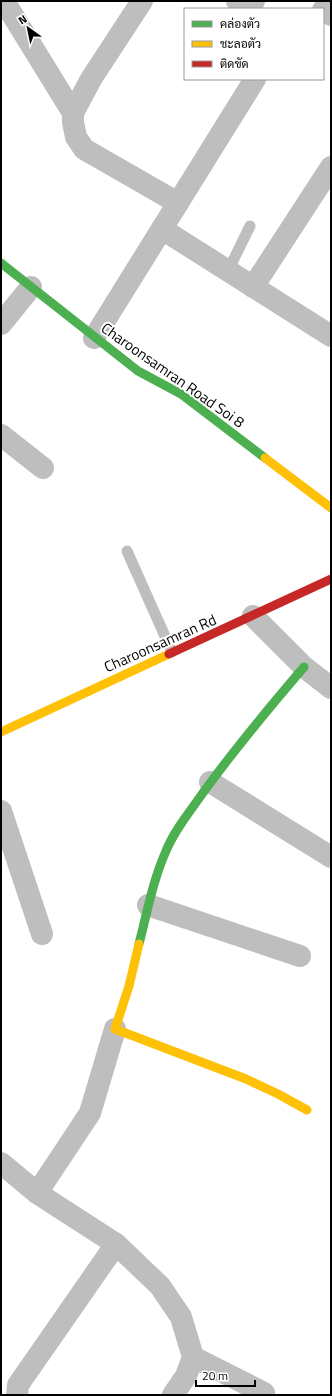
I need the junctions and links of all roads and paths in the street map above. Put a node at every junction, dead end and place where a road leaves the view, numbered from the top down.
1 (4, 1) edge
2 (142, 1) edge
3 (237, 1) edge
4 (254, 1) edge
5 (254, 80) edge
6 (73, 113) junction
7 (331, 167) edge
8 (178, 203) junction
9 (250, 226) dead end
10 (162, 229) junction
11 (1, 263) edge
12 (228, 271) junction
13 (31, 287) junction
14 (253, 287) junction
15 (1, 324) edge
16 (331, 336) edge
17 (94, 338) junction
18 (1, 435) edge
19 (43, 468) dead end
20 (331, 508) edge
21 (127, 551) dead end
22 (331, 579) edge
23 (253, 616) junction
24 (172, 652) junction
25 (304, 667) junction
26 (331, 688) edge
27 (1, 732) edge
28 (210, 782) junction
29 (1, 811) edge
30 (331, 857) edge
31 (148, 905) junction
32 (42, 934) dead end
33 (300, 956) dead end
34 (115, 1029) junction
35 (307, 1110) dead end
36 (1, 1163) edge
37 (37, 1193) junction
38 (116, 1244) junction
39 (193, 1357) junction
40 (264, 1393) dead end
41 (17, 1395) edge
42 (173, 1395) edge

1 - 6 street
2 - 6 street
3 - 4 street
5 - 8 street
6 - 8 street
7 - 14 street
8 - 10 street
9 - 12 lane
10 - 12 street
10 - 17 street
11 - 13 street, Charoonsamran Road Soi 8
12 - 14 street
13 - 15 street
13 - 17 street, Charoonsamran Road Soi 8
14 - 16 street
17 - 20 street, Charoonsamran Road Soi 8
18 - 19 street
21 - 24 lane
22 - 23 street, Charoonsamran Rd
23 - 24 street, Charoonsamran Rd
23 - 25 street
24 - 27 street, Charoonsamran Rd
25 - 26 street
25 - 28 street
28 - 30 street
28 - 31 street
29 - 32 street
31 - 33 street
31 - 34 street
34 - 35 street
34 - 37 street
36 - 37 street
37 - 38 street
38 - 39 street
38 - 41 street
39 - 40 street
39 - 42 street

